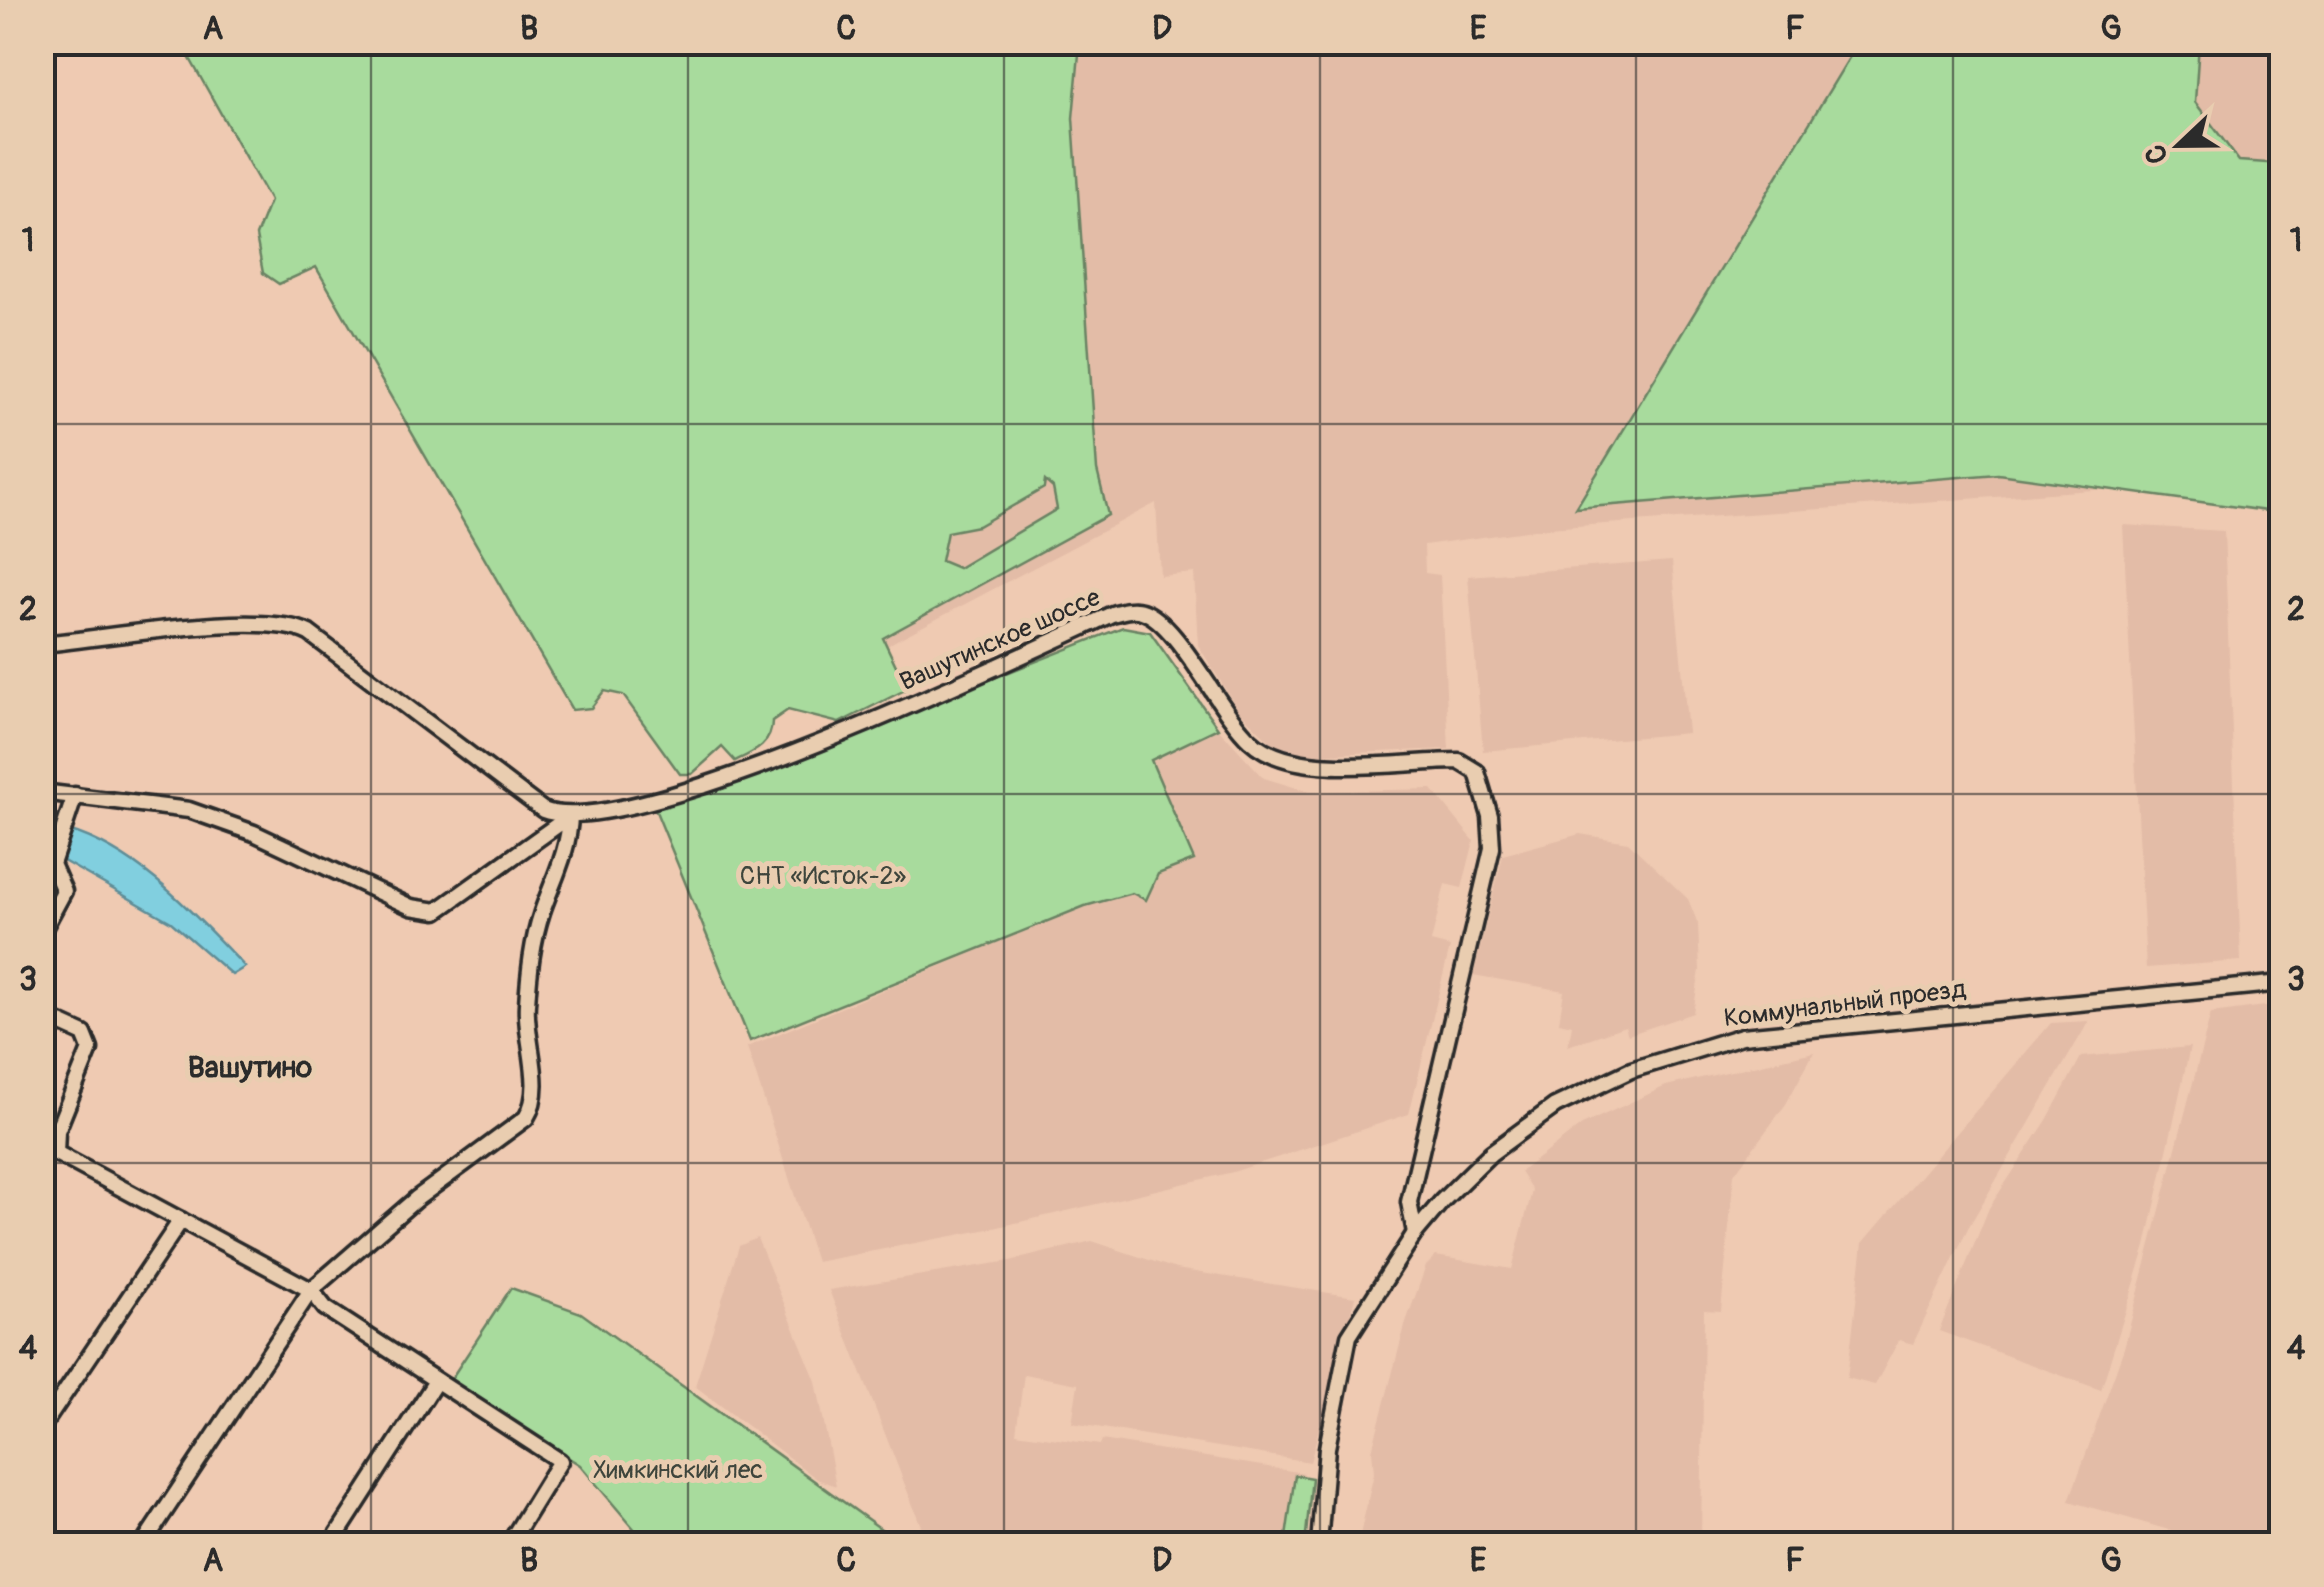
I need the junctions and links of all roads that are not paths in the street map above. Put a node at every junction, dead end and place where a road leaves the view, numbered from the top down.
1 (42, 644) edge
2 (42, 792) edge
3 (75, 795) junction
4 (570, 816) junction
5 (42, 932) edge
6 (2282, 983) edge
7 (42, 1015) edge
8 (49, 1155) edge
9 (181, 1220) junction
10 (1414, 1233) junction
11 (310, 1290) junction
12 (436, 1380) junction
13 (42, 1428) edge
14 (143, 1544) edge
15 (331, 1544) edge
16 (509, 1544) edge
17 (1318, 1544) edge

1 - 4 street
2 - 3 street
3 - 4 street
3 - 5 street
4 - 10 street, Вашутинское шоссе
4 - 11 street
6 - 10 street, Коммунальный проезд
7 - 8 street
8 - 9 street
9 - 11 street
9 - 13 street
10 - 17 street
11 - 12 street
11 - 14 street
12 - 15 street
12 - 16 street

